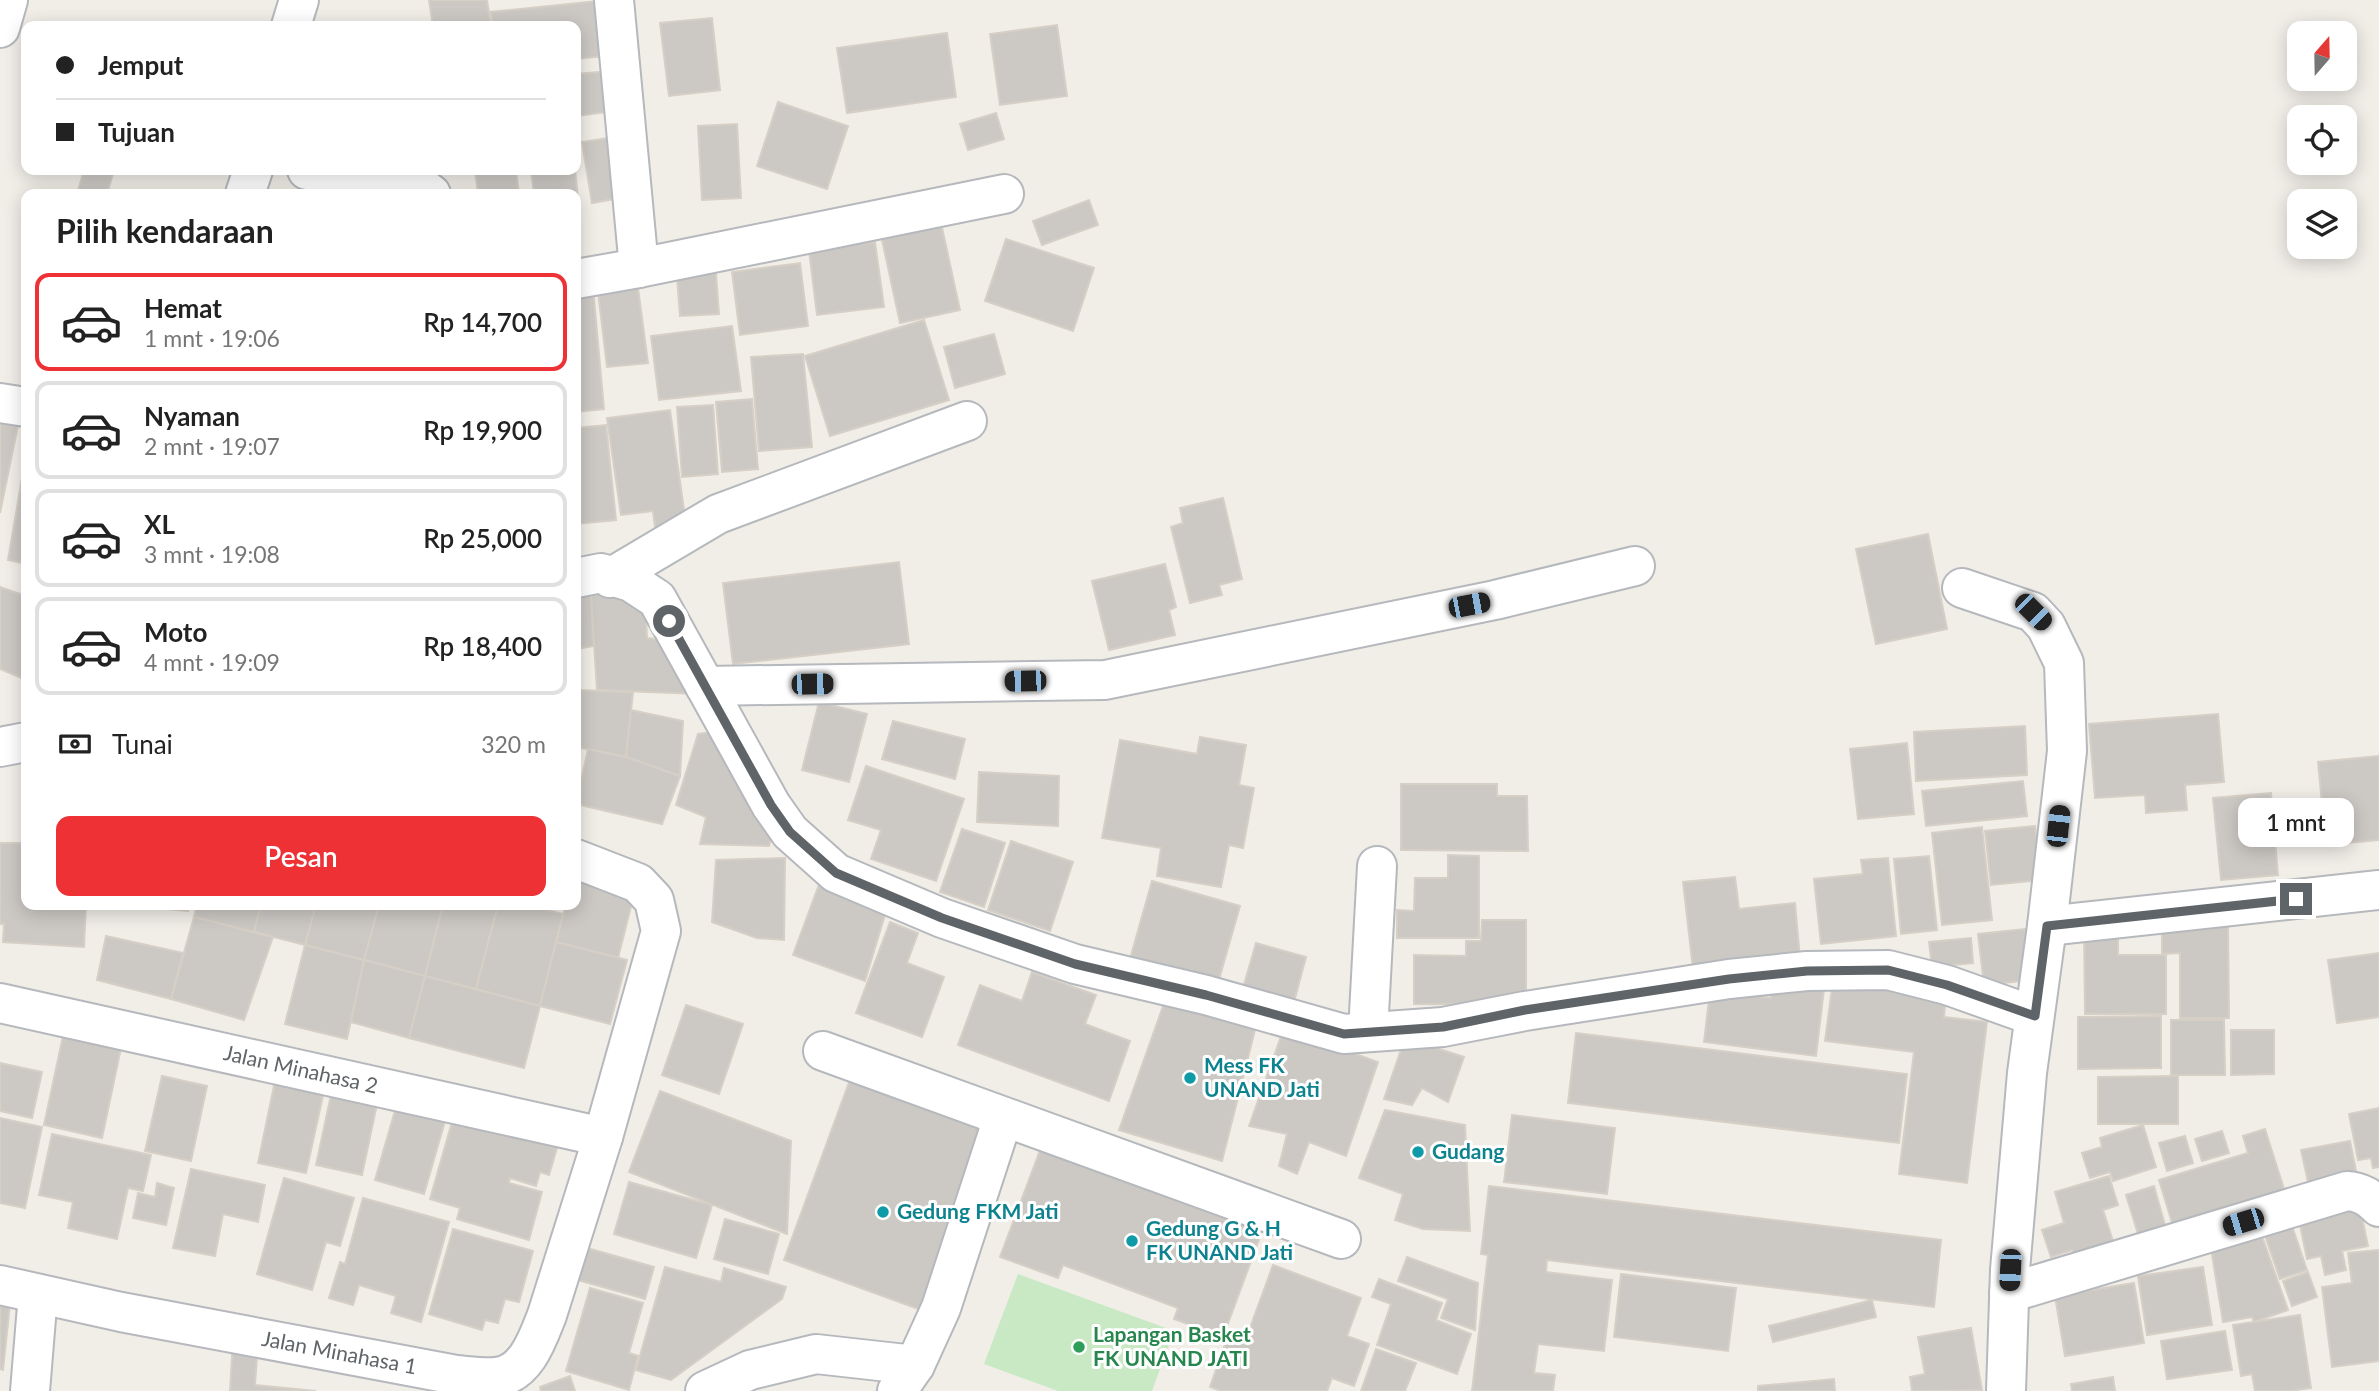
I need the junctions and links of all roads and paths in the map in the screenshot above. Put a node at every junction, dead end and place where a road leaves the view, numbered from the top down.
1 (8, 0) edge
2 (299, 0) edge
3 (614, 0) edge
4 (293, 21) edge
5 (0, 28) edge
6 (380, 175) edge
7 (424, 189) edge
8 (1004, 194) dead end
9 (639, 268) junction
10 (581, 278) edge
11 (0, 403) edge
12 (21, 406) edge
13 (967, 421) dead end
14 (1635, 566) dead end
15 (593, 578) edge
16 (1962, 588) dead end
17 (705, 686) junction
18 (21, 743) edge
19 (0, 747) edge
20 (581, 861) edge
21 (1377, 866) dead end
22 (2379, 890) edge
23 (2047, 926) junction
24 (0, 1003) edge
25 (2035, 1016) junction
26 (1368, 1032) junction
27 (823, 1051) dead end
28 (1003, 1118) junction
29 (603, 1137) junction
30 (2379, 1207) edge
31 (1341, 1239) dead end
32 (0, 1285) edge
33 (2009, 1293) junction
34 (38, 1294) junction
35 (906, 1378) edge
36 (30, 1391) edge
37 (705, 1391) edge
38 (2006, 1391) edge

1 - 5 street
2 - 4 street
3 - 9 street
6 - 7 street
8 - 9 street
9 - 10 street
11 - 12 street
13 - 15 street
14 - 17 street
15 - 17 street
16 - 23 street
17 - 26 street
18 - 19 street
20 - 29 street, Jalan Minahasa 1
21 - 26 street
22 - 23 street
23 - 25 street
24 - 29 street, Jalan Minahasa 2
25 - 26 street
25 - 33 street
27 - 28 street
28 - 31 street
28 - 35 street
29 - 34 street, Jalan Minahasa 1
30 - 33 street
32 - 34 street, Jalan Minahasa 1
33 - 38 street
34 - 36 street
35 - 37 street

